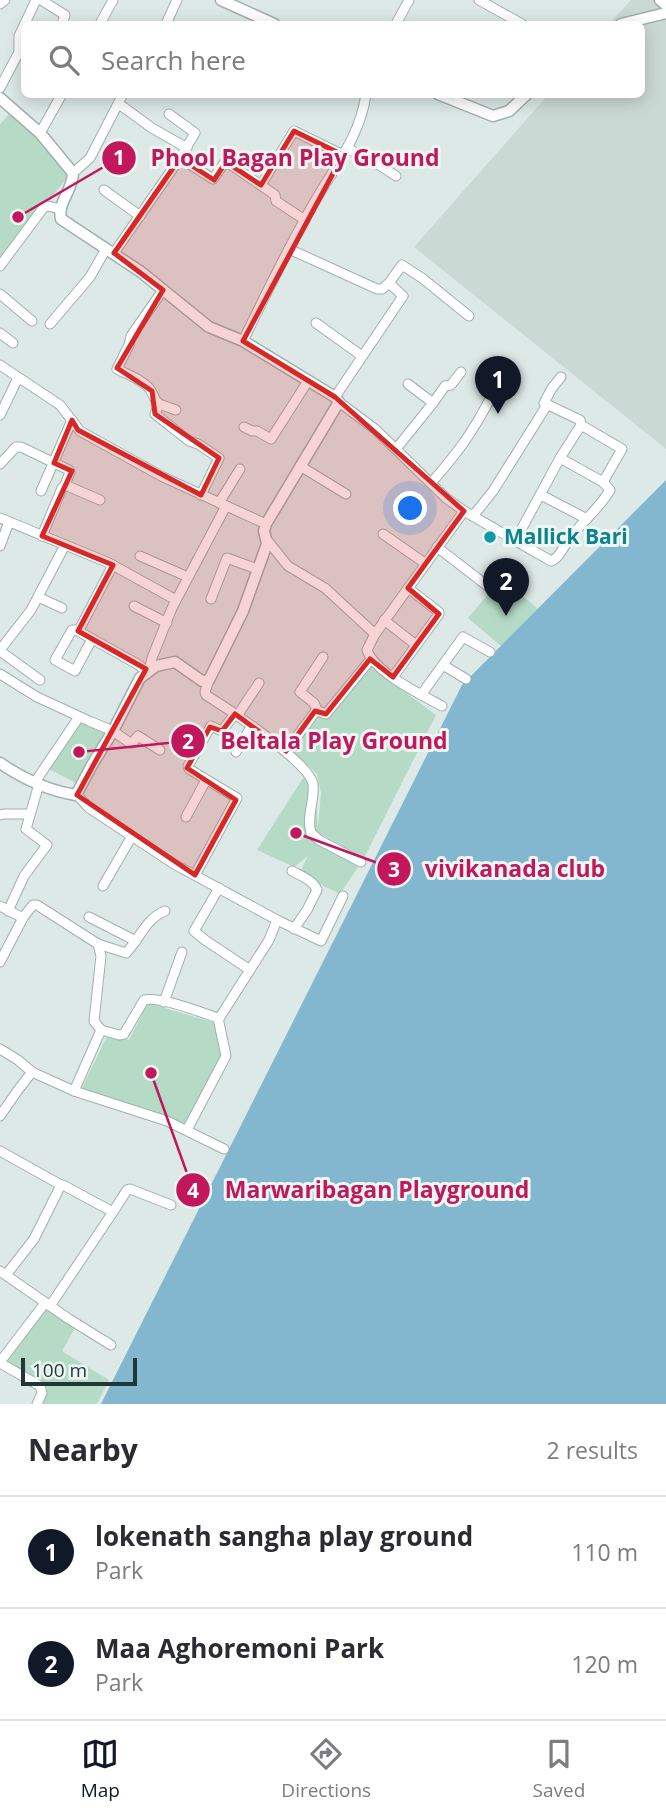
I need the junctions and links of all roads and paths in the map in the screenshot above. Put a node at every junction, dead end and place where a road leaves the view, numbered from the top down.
1 (5, 0) edge
2 (39, 0) edge
3 (113, 0) edge
4 (177, 0) edge
5 (220, 0) edge
6 (410, 0) edge
7 (479, 0) edge
8 (660, 0) edge
9 (0, 4) edge
10 (666, 5) edge
11 (666, 13) edge
12 (27, 21) edge
13 (63, 21) edge
14 (102, 21) edge
15 (167, 21) edge
16 (267, 21) edge
17 (398, 21) edge
18 (517, 21) edge
19 (633, 21) edge
20 (21, 32) edge
21 (0, 88) edge
22 (0, 98) edge
23 (60, 98) edge
24 (366, 98) edge
25 (448, 98) edge
26 (523, 98) edge
27 (121, 99) edge
28 (169, 114) dead end
29 (40, 133) junction
30 (187, 148) junction
31 (345, 151) junction
32 (180, 159) junction
33 (73, 173) junction
34 (396, 176) dead end
35 (261, 185) junction
36 (104, 190) dead end
37 (60, 209) junction
38 (140, 216) junction
39 (305, 220) junction
40 (289, 249) junction
41 (110, 251) junction
42 (0, 266) edge
43 (389, 282) junction
44 (163, 290) junction
45 (0, 294) edge
46 (469, 316) dead end
47 (32, 321) dead end
48 (316, 323) dead end
49 (50, 324) dead end
50 (0, 332) edge
51 (243, 341) junction
52 (13, 343) dead end
53 (362, 356) junction
54 (0, 365) edge
55 (461, 372) dead end
56 (561, 377) dead end
57 (18, 378) junction
58 (308, 381) junction
59 (408, 384) dead end
60 (490, 398) dead end
61 (337, 399) junction
62 (433, 403) junction
63 (159, 404) junction
64 (547, 405) junction
65 (176, 410) dead end
66 (0, 415) edge
67 (72, 420) junction
68 (581, 425) junction
69 (244, 427) dead end
70 (396, 449) junction
71 (560, 458) junction
72 (54, 463) junction
73 (0, 464) edge
74 (300, 466) junction
75 (240, 469) dead end
76 (603, 482) junction
77 (432, 483) junction
78 (65, 485) junction
79 (41, 491) dead end
80 (346, 494) dead end
81 (201, 495) junction
82 (541, 495) junction
83 (100, 500) dead end
84 (222, 505) junction
85 (464, 511) junction
86 (473, 516) junction
87 (587, 519) junction
88 (5, 520) edge
89 (266, 524) junction
90 (383, 534) dead end
91 (42, 536) junction
92 (267, 540) junction
93 (515, 541) junction
94 (65, 545) junction
95 (0, 546) edge
96 (437, 547) junction
97 (140, 556) dead end
98 (426, 564) junction
99 (113, 565) junction
100 (257, 569) junction
101 (188, 577) junction
102 (408, 588) junction
103 (490, 588) dead end
104 (38, 597) junction
105 (211, 599) dead end
106 (176, 600) junction
107 (134, 606) dead end
108 (62, 608) dead end
109 (384, 620) junction
110 (167, 623) junction
111 (78, 631) junction
112 (375, 634) junction
113 (92, 639) junction
114 (416, 645) junction
115 (0, 650) edge
116 (490, 652) dead end
117 (323, 657) dead end
118 (371, 659) junction
119 (443, 665) junction
120 (148, 671) junction
121 (0, 674) edge
122 (393, 677) junction
123 (467, 679) dead end
124 (40, 680) dead end
125 (209, 680) junction
126 (259, 683) dead end
127 (421, 695) junction
128 (442, 706) dead end
129 (317, 710) junction
130 (236, 715) junction
131 (79, 717) junction
132 (251, 727) junction
133 (113, 731) junction
134 (160, 750) dead end
135 (286, 751) junction
136 (236, 752) dead end
137 (0, 763) edge
138 (206, 780) junction
139 (37, 783) junction
140 (76, 795) junction
141 (30, 814) junction
142 (0, 815) edge
143 (186, 817) dead end
144 (132, 836) junction
145 (361, 862) dead end
146 (292, 871) dead end
147 (195, 875) junction
148 (103, 886) dead end
149 (219, 888) junction
150 (343, 896) dead end
151 (4, 909) edge
152 (165, 911) dead end
153 (23, 916) junction
154 (89, 917) dead end
155 (277, 920) junction
156 (294, 929) junction
157 (135, 941) junction
158 (98, 944) junction
159 (182, 952) dead end
160 (0, 962) edge
161 (250, 970) junction
162 (164, 1002) junction
163 (218, 1018) junction
164 (101, 1030) junction
165 (0, 1049) edge
166 (33, 1072) junction
167 (74, 1091) junction
168 (0, 1116) edge
169 (187, 1130) junction
170 (224, 1149) dead end
171 (0, 1151) edge
172 (61, 1185) junction
173 (171, 1205) dead end
174 (113, 1212) junction
175 (3, 1273) edge
176 (48, 1304) junction
177 (111, 1345) dead end
178 (0, 1363) edge
179 (37, 1404) edge

1 - 9 street
2 - 12 street
2 - 13 street
3 - 14 street
4 - 15 street
5 - 16 street
6 - 17 street
7 - 18 street
8 - 10 street
11 - 19 street
20 - 21 street
22 - 29 street
23 - 29 street
24 - 31 street
25 - 26 street
27 - 30 street
27 - 33 street
28 - 30 street
29 - 33 street
30 - 32 street
31 - 34 street
31 - 35 street
31 - 39 street
32 - 35 street
32 - 38 street
33 - 37 street
35 - 39 street
36 - 38 street
37 - 41 street
37 - 42 street
38 - 41 street
39 - 40 street
40 - 43 street
40 - 51 street
41 - 44 street
41 - 49 street
43 - 46 street
43 - 53 street
44 - 51 street
44 - 63 street
45 - 47 street
48 - 53 street
50 - 52 street
51 - 58 street
53 - 61 street
54 - 57 street
55 - 62 street
56 - 64 street
57 - 66 street
57 - 67 street
58 - 61 street
58 - 69 street
59 - 62 street
60 - 77 street
61 - 70 street
61 - 74 street
62 - 70 street
63 - 65 street
63 - 81 street
64 - 68 street
64 - 86 street
67 - 72 street
67 - 81 street
68 - 71 street
68 - 76 street
70 - 77 street
71 - 76 street
71 - 82 street
72 - 73 street
72 - 78 street
72 - 79 street
74 - 80 street
74 - 89 street
75 - 84 street
76 - 87 street
77 - 85 street
78 - 83 street
78 - 91 street
81 - 84 street
82 - 87 street
82 - 93 street
84 - 89 street
84 - 101 street
85 - 86 street
85 - 96 street
86 - 93 street
87 - 93 street
88 - 91 street
88 - 95 street
89 - 92 street
90 - 98 street
91 - 94 street
92 - 100 street
92 - 112 street
94 - 99 street
94 - 104 street
96 - 98 street
96 - 103 street
97 - 101 street
98 - 102 street
99 - 106 street
99 - 111 street
100 - 105 street
100 - 125 street
101 - 106 street
102 - 109 street
102 - 114 street
104 - 108 street
104 - 115 street
106 - 110 street
107 - 110 street
109 - 112 street
109 - 114 street
110 - 120 street
111 - 113 street
111 - 113 street
112 - 118 street
113 - 120 street
114 - 122 street
115 - 124 street
116 - 119 street
117 - 129 street
118 - 122 street
118 - 129 street
119 - 123 street
119 - 127 street
120 - 125 street
120 - 133 street
121 - 131 street
122 - 127 street
125 - 130 street
126 - 130 street
127 - 128 street
129 - 135 street
130 - 132 street
130 - 138 street
131 - 133 street
131 - 139 street
132 - 135 street
132 - 136 street
133 - 134 street
133 - 140 street
135 - 145 street
137 - 139 street
138 - 143 street
138 - 147 street
139 - 140 street
139 - 141 street
140 - 144 street
141 - 142 street
141 - 151 street
144 - 147 street
144 - 148 street
146 - 156 street
147 - 149 street
149 - 155 street
149 - 161 street
150 - 156 street
151 - 153 street
152 - 157 street
153 - 158 street
153 - 160 street
154 - 157 street
155 - 156 street
155 - 161 street
157 - 158 street
158 - 164 street
159 - 162 street
161 - 163 street
162 - 163 street
162 - 164 street
163 - 169 street
164 - 167 street
165 - 166 street
166 - 167 street
166 - 168 street
167 - 169 street
169 - 170 street
171 - 172 street
172 - 174 street
172 - 175 street
173 - 174 street
174 - 176 street
175 - 176 street
176 - 177 street
176 - 178 street
178 - 179 street

